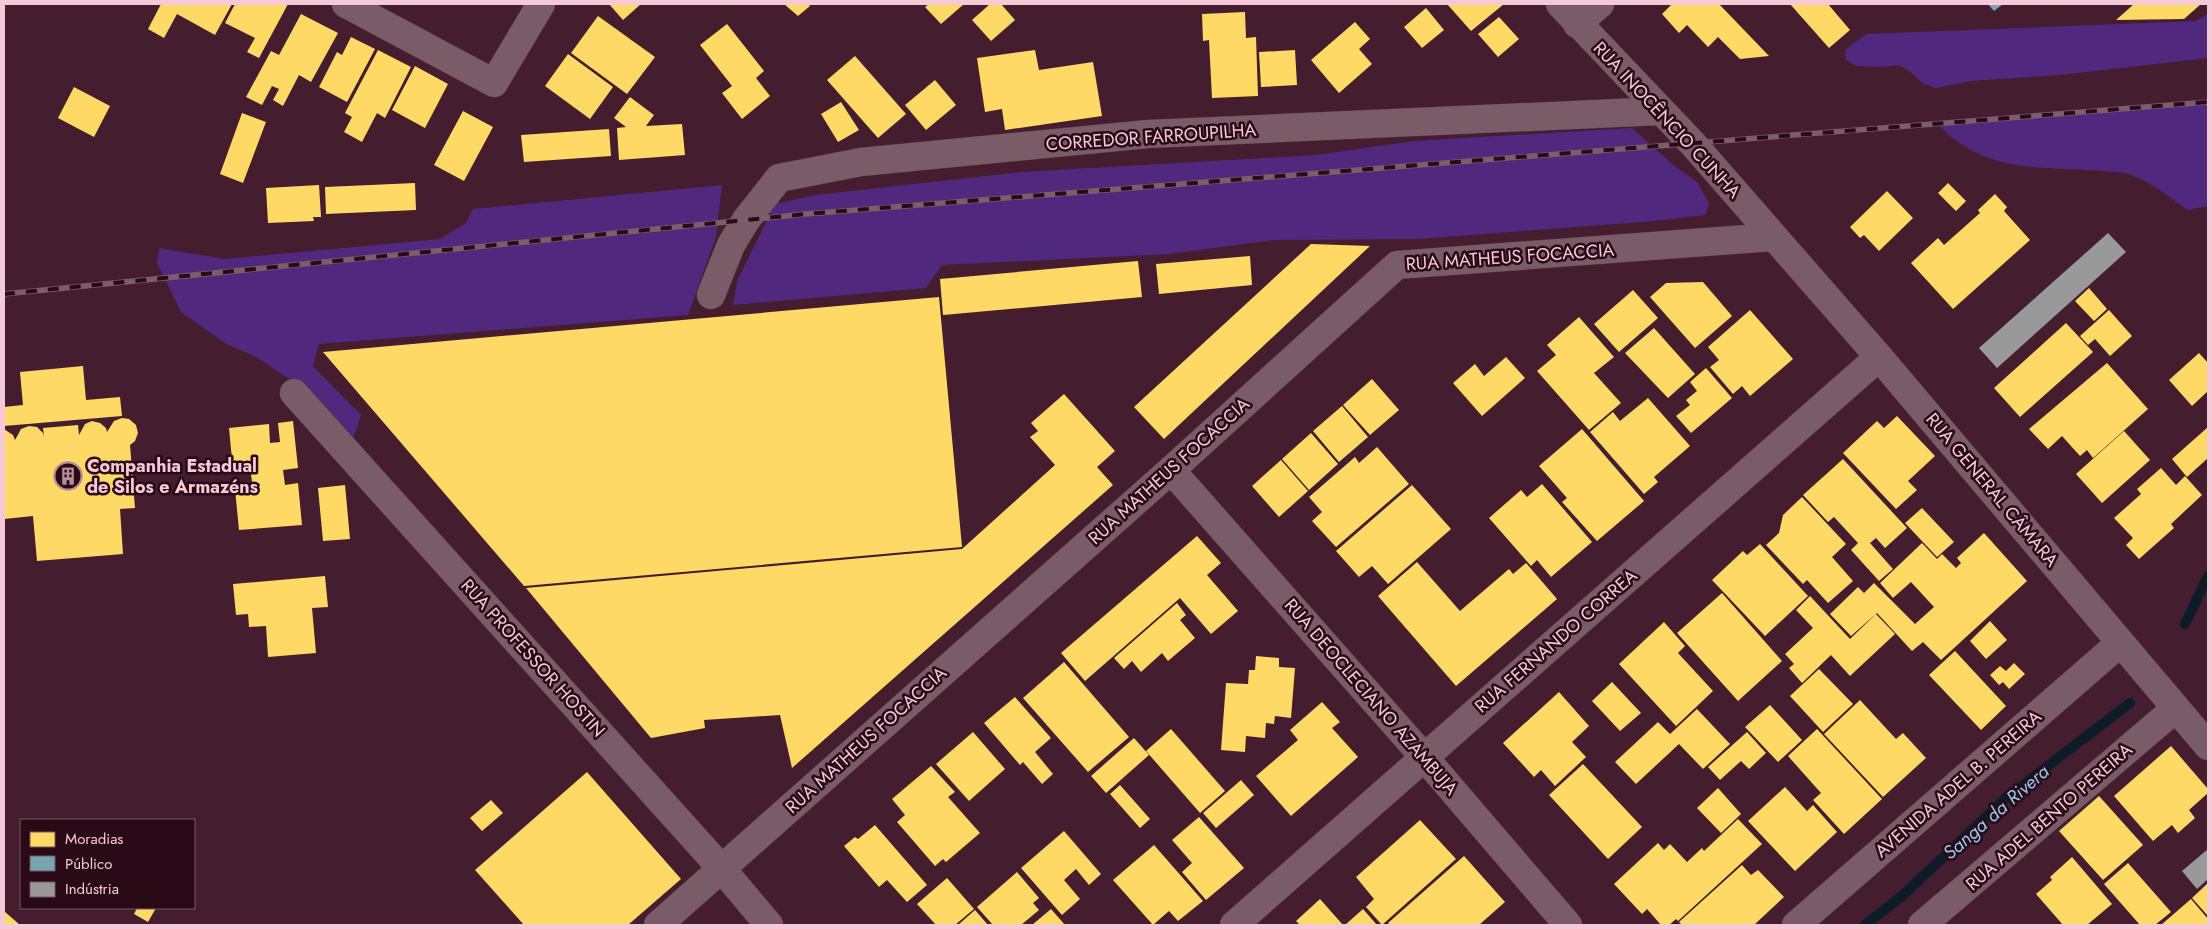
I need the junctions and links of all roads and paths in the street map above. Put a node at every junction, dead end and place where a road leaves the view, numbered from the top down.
1 (346, 4) edge
2 (541, 4) edge
3 (1560, 4) edge
4 (1600, 4) edge
5 (1577, 24) junction
6 (1661, 110) junction
7 (1772, 237) junction
8 (711, 295) dead end
9 (1880, 357) junction
10 (294, 393) dead end
11 (1171, 470) junction
12 (2120, 643) junction
13 (2175, 709) junction
14 (2208, 746) edge
15 (1424, 757) junction
16 (722, 869) junction
17 (658, 925) edge
18 (769, 925) edge
19 (1234, 925) edge
20 (1568, 925) edge
21 (1796, 925) edge
22 (1922, 925) edge

1 - 2 street
3 - 5 street, RUA INOCÊNCIO CUNHA
4 - 5 street
5 - 6 street, RUA INOCÊNCIO CUNHA
6 - 7 street, RUA INOCÊNCIO CUNHA
6 - 8 street, CORREDOR FARROUPILHA
7 - 9 street, RUA GENERAL CÂMARA
7 - 11 street, RUA MATHEUS FOCACCIA
9 - 12 street, RUA GENERAL CÂMARA
9 - 15 street, RUA FERNANDO CORREA
10 - 16 street, RUA PROFESSOR HOSTIN
11 - 15 street, RUA DEOCLECIANO AZAMBUJA
11 - 16 street, RUA MATHEUS FOCACCIA
12 - 13 street, RUA GENERAL CÂMARA
12 - 21 street, AVENIDA ADEL B. PEREIRA
13 - 14 street, RUA GENERAL CÂMARA
13 - 22 street, RUA ADEL BENTO PEREIRA
15 - 19 street, RUA FERNANDO CORREA
15 - 20 street, RUA DEOCLECIANO AZAMBUJA
16 - 17 street, RUA MATHEUS FOCACCIA
16 - 18 street, RUA PROFESSOR HOSTIN

